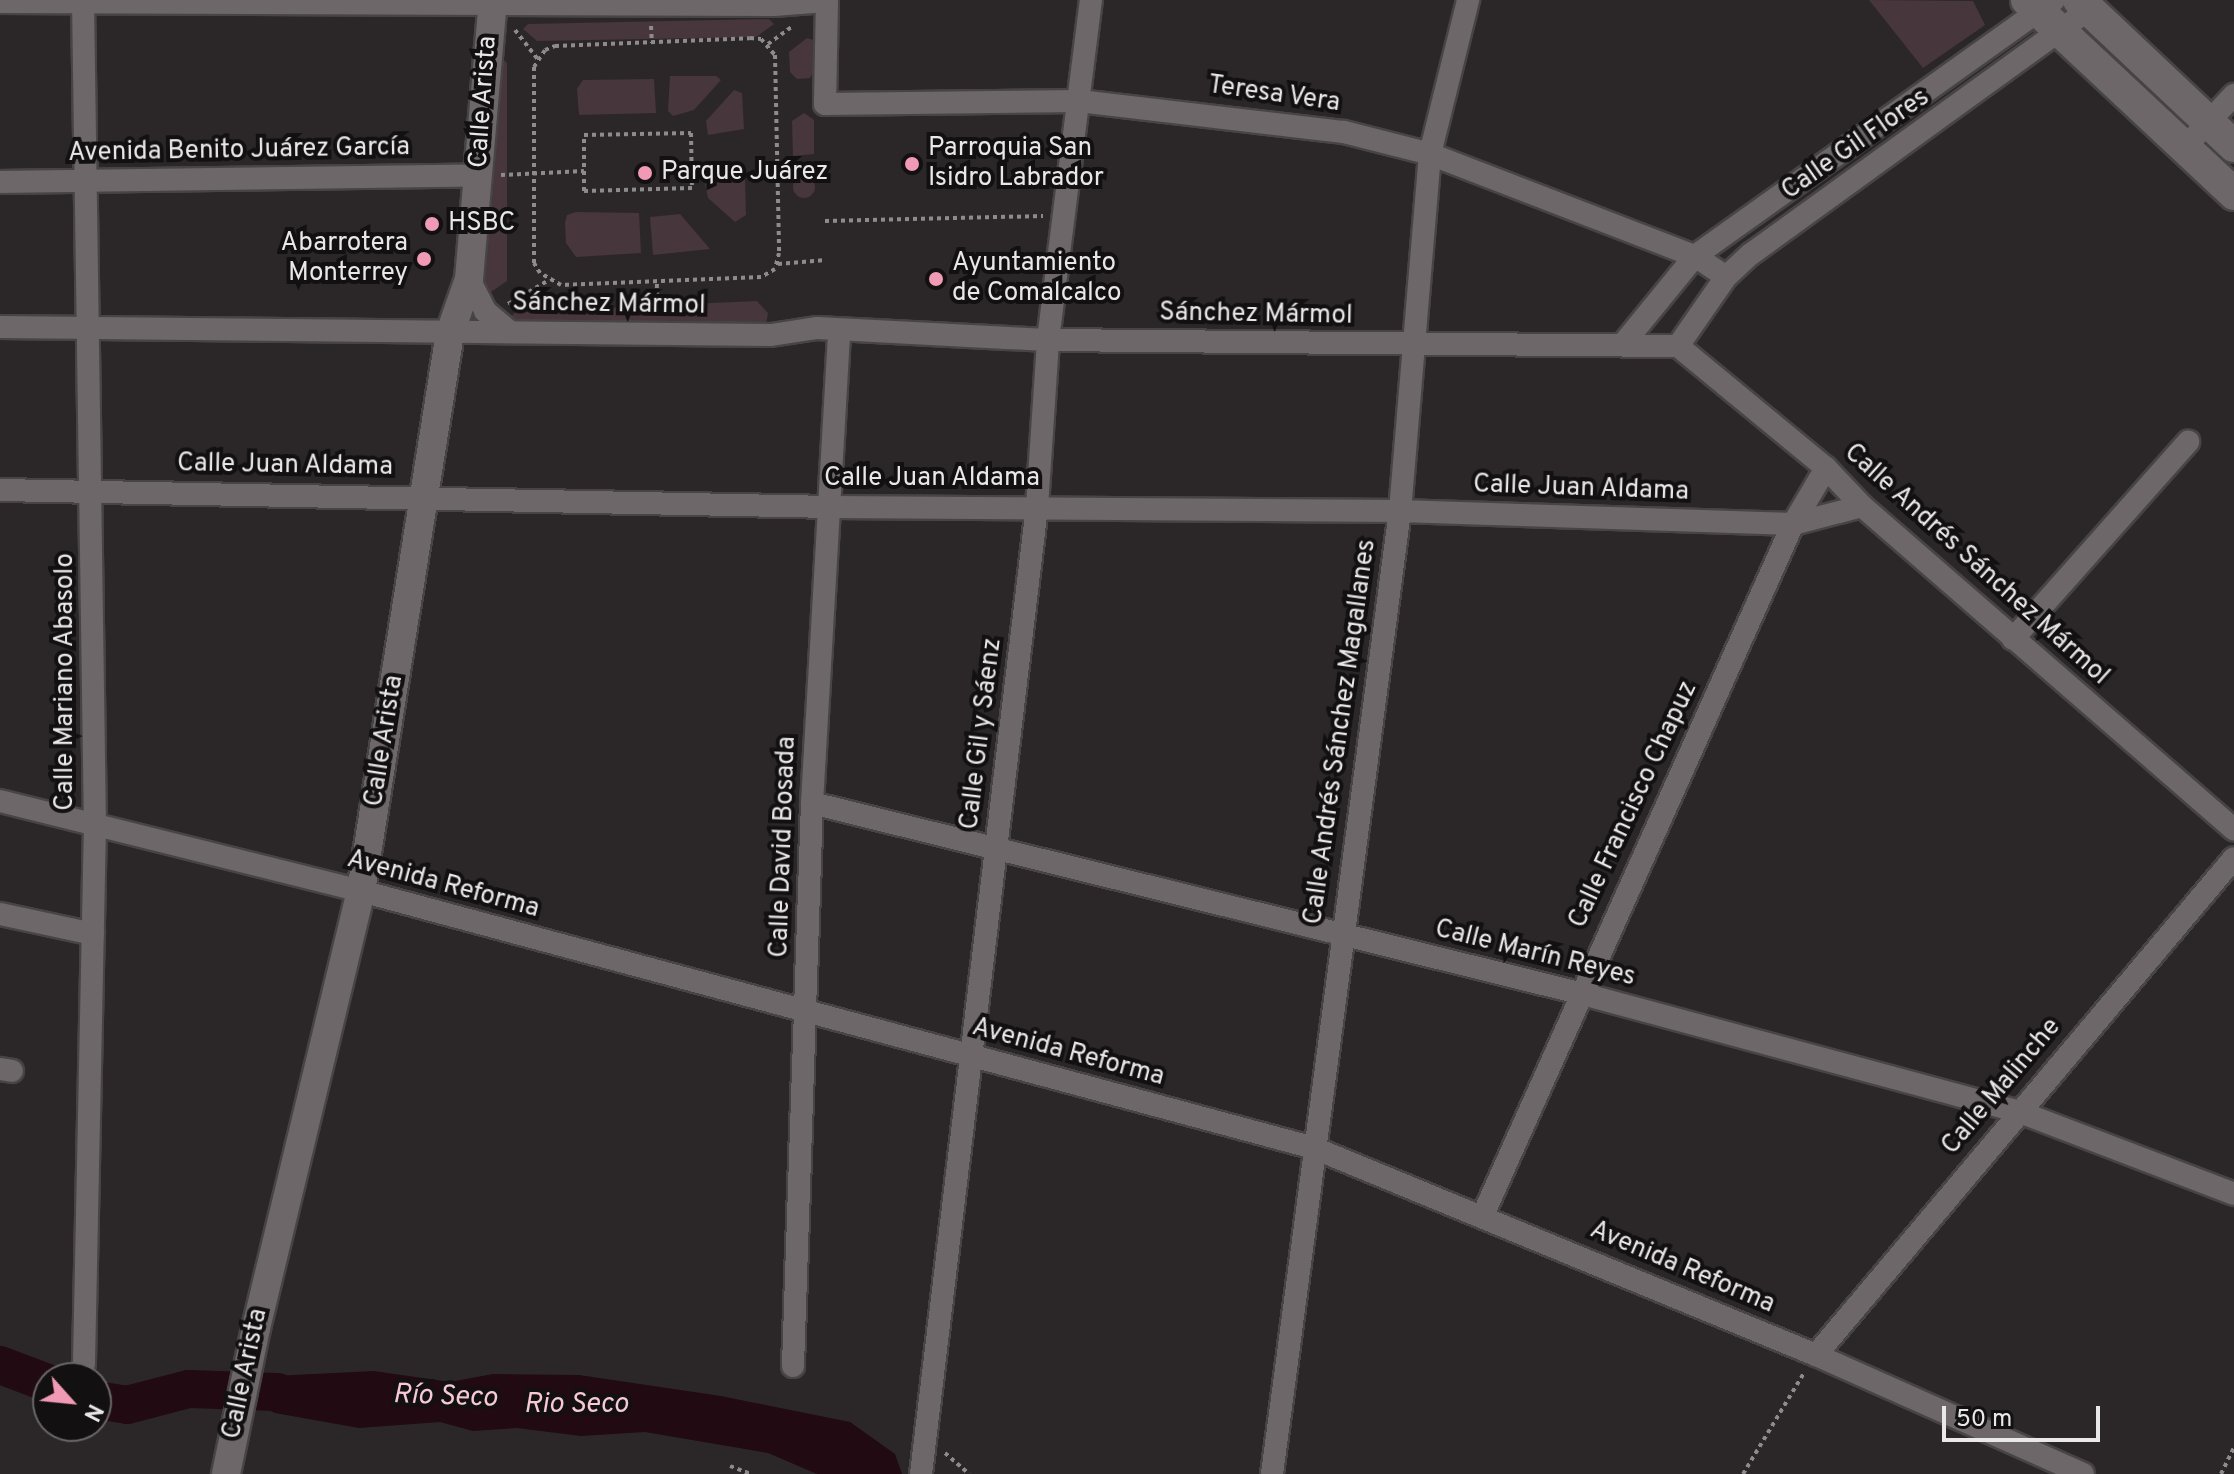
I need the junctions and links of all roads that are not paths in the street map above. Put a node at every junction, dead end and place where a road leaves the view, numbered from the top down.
1 (827, 0) edge
2 (1091, 0) edge
3 (1468, 0) edge
4 (83, 1) edge
5 (0, 2) edge
6 (493, 2) edge
7 (2083, 5) edge
8 (2045, 12) edge
9 (2234, 95) edge
10 (1079, 101) junction
11 (2209, 122) junction
12 (2234, 146) edge
13 (2184, 148) junction
14 (1430, 154) junction
15 (479, 175) junction
16 (88, 181) junction
17 (0, 182) edge
18 (2234, 194) edge
19 (1695, 256) junction
20 (1726, 277) junction
21 (469, 279) junction
22 (0, 327) edge
23 (91, 330) junction
24 (509, 331) junction
25 (839, 332) junction
26 (450, 333) junction
27 (1048, 340) junction
28 (1624, 343) junction
29 (1418, 346) junction
30 (1678, 346) junction
31 (2188, 442) dead end
32 (1826, 468) junction
33 (0, 490) edge
34 (93, 492) junction
35 (425, 496) junction
36 (1862, 506) junction
37 (831, 507) junction
38 (1037, 507) junction
39 (1400, 511) junction
40 (1793, 524) junction
41 (2013, 639) junction
42 (0, 801) edge
43 (812, 803) junction
44 (95, 824) junction
45 (2234, 829) edge
46 (997, 846) junction
47 (2234, 858) edge
48 (361, 891) junction
49 (0, 914) edge
50 (93, 934) junction
51 (1341, 934) junction
52 (1579, 993) junction
53 (806, 1012) junction
54 (970, 1056) junction
55 (2017, 1111) junction
56 (1314, 1148) junction
57 (2234, 1194) edge
58 (1483, 1215) junction
59 (1816, 1355) junction
60 (84, 1362) edge
61 (793, 1366) dead end
62 (228, 1462) edge
63 (921, 1474) edge
64 (1272, 1474) edge
65 (2083, 1474) edge

1 - 6 street
1 - 10 street, Teresa Vera
2 - 10 street, Calle Gil y Sáenz
3 - 14 street, Calle Andrés Sánchez Magallanes
4 - 5 street
4 - 6 street
4 - 16 street, Calle Mariano Abasolo
6 - 15 street, Calle Arista
7 - 8 street, Calle Gil Flores
7 - 11 main road
8 - 13 main road
8 - 19 street
8 - 20 street, Calle Gil Flores
9 - 11 street
10 - 14 street, Teresa Vera
10 - 27 street, Calle Gil y Sáenz
11 - 12 main road
11 - 13 street
13 - 18 main road
14 - 19 street, Teresa Vera
14 - 29 street, Calle Andrés Sánchez Magallanes
15 - 16 street, Avenida Benito Juárez García
15 - 21 street, Calle Arista
16 - 17 street, Avenida Benito Juárez García
16 - 23 street, Calle Mariano Abasolo
19 - 20 street, Teresa Vera
19 - 28 street
20 - 30 street, Calle Gil Flores
21 - 24 street
21 - 26 street, Calle Arista
22 - 23 street, Sánchez Mármol
23 - 26 street, Sánchez Mármol
23 - 34 street, Calle Mariano Abasolo
24 - 25 street, Sánchez Mármol
24 - 26 street, Sánchez Mármol
25 - 27 street, Sánchez Mármol
25 - 37 street, Calle David Bosada
26 - 35 street, Calle Arista
27 - 29 street, Sánchez Mármol
27 - 38 street, Calle Gil y Sáenz
28 - 29 street, Sánchez Mármol
28 - 30 street, Sánchez Mármol
29 - 39 street, Calle Andrés Sánchez Magallanes
30 - 32 street, Calle Andrés Sánchez Mármol
31 - 41 street
32 - 36 street, Calle Andrés Sánchez Mármol
32 - 40 street, Calle Francisco Chapuz
33 - 34 street, Calle Juan Aldama
34 - 35 street, Calle Juan Aldama
34 - 44 street, Calle Mariano Abasolo
35 - 37 street, Calle Juan Aldama
35 - 48 street, Calle Arista
36 - 40 street, Calle Juan Aldama
36 - 41 street, Calle Andrés Sánchez Mármol
37 - 38 street, Calle Juan Aldama
37 - 43 street, Calle David Bosada
38 - 39 street, Calle Juan Aldama
38 - 46 street, Calle Gil y Sáenz
39 - 40 street, Calle Juan Aldama
39 - 51 street, Calle Andrés Sánchez Magallanes
40 - 52 street, Calle Francisco Chapuz
41 - 45 street, Calle Andrés Sánchez Mármol
42 - 44 street, Avenida Reforma
43 - 46 street, Calle Marín Reyes
43 - 53 street, Calle David Bosada
44 - 48 street, Avenida Reforma
44 - 50 street, Calle Mariano Abasolo
46 - 51 street, Calle Marín Reyes
46 - 54 street, Calle Gil y Sáenz
47 - 55 street, Calle Malinche
48 - 53 street, Avenida Reforma
48 - 62 street, Calle Arista
49 - 50 street
50 - 60 street, Calle Mariano Abasolo
51 - 52 street, Calle Marín Reyes
51 - 56 street, Calle Andrés Sánchez Magallanes
52 - 55 street, Calle Marín Reyes
52 - 58 street, Calle Francisco Chapuz
53 - 54 street, Avenida Reforma
53 - 61 street, Calle David Bosada
54 - 56 street, Avenida Reforma
54 - 63 street, Calle Gil y Sáenz
55 - 57 street, Calle Marín Reyes
55 - 59 street, Calle Malinche
56 - 58 street, Avenida Reforma
56 - 64 street, Calle Andrés Sánchez Magallanes
58 - 59 street, Avenida Reforma
59 - 65 street, Avenida Reforma

